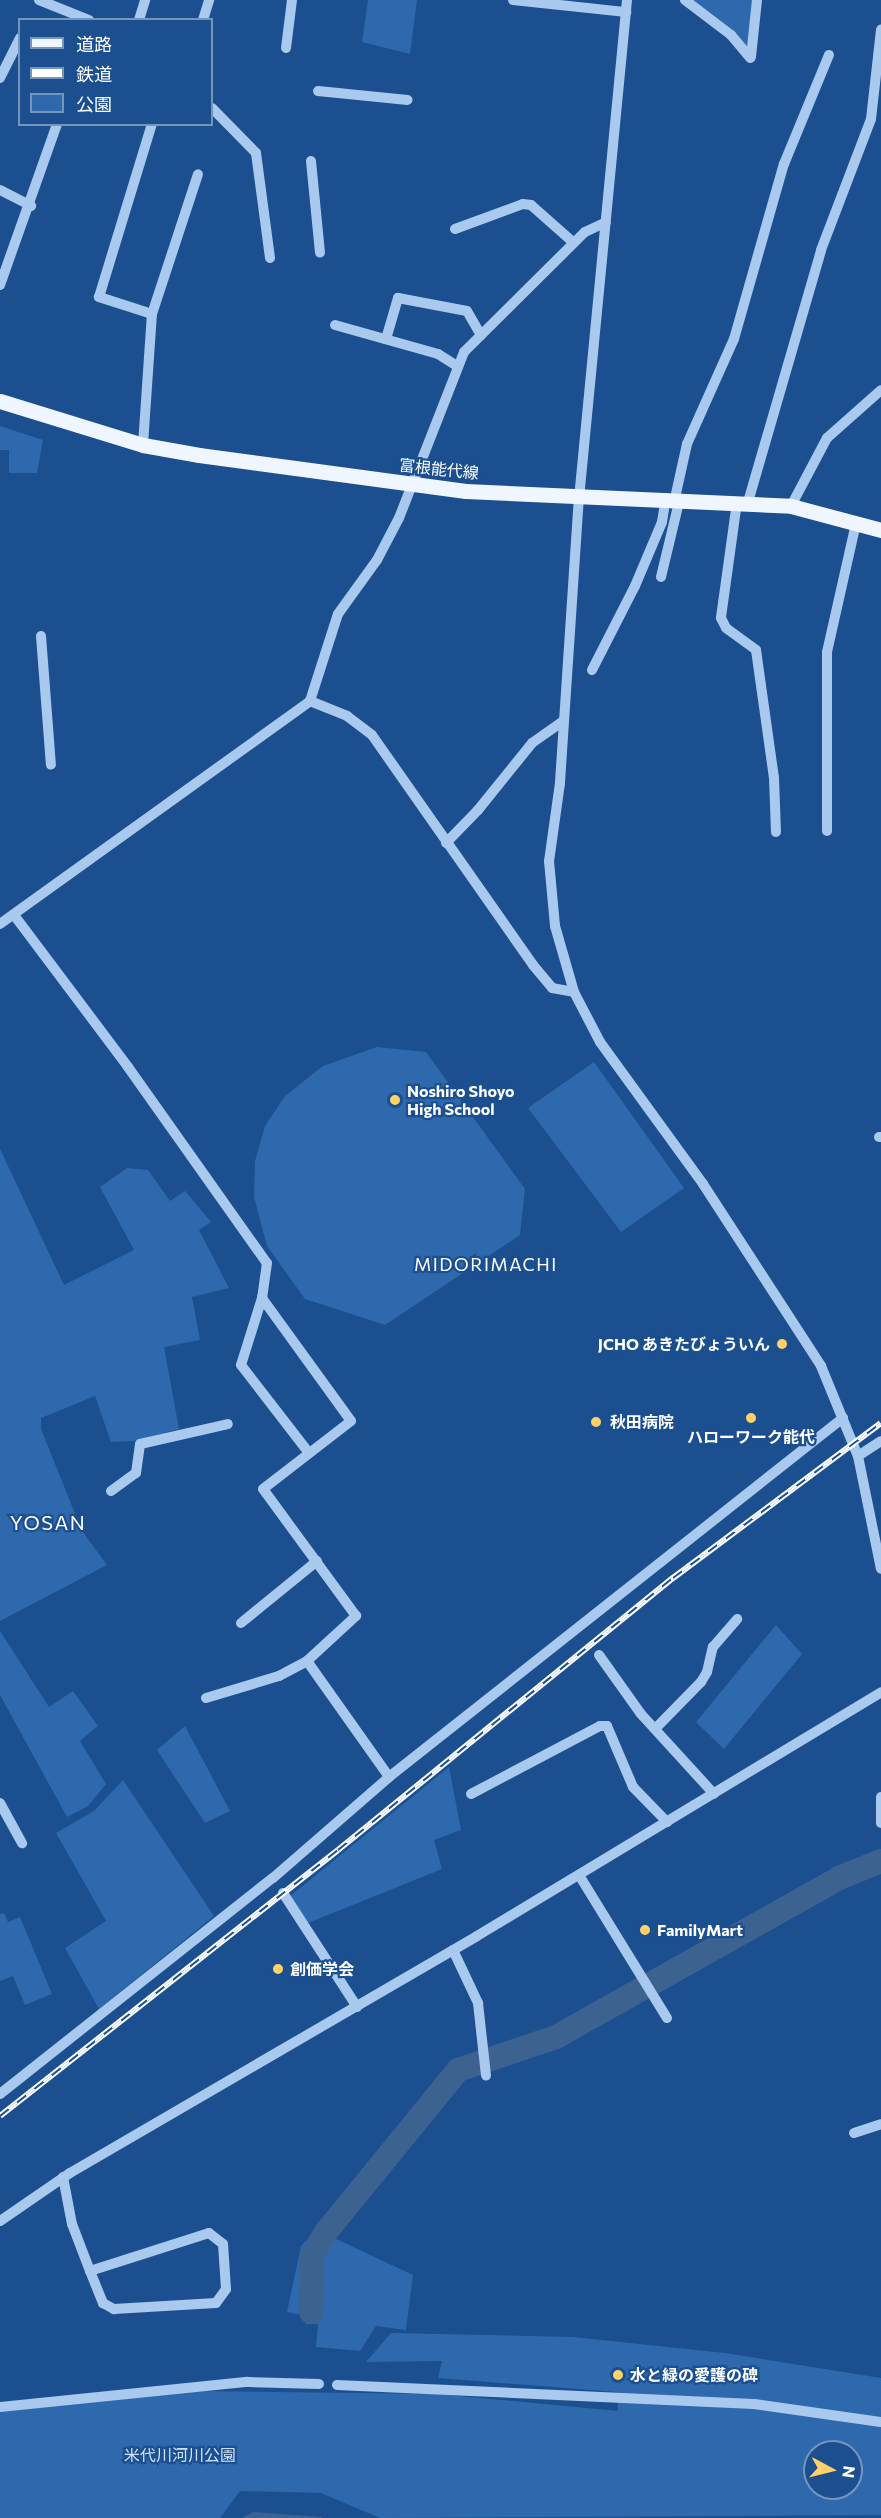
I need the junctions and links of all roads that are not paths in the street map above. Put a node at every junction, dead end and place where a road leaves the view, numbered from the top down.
1 (39, 0) edge
2 (145, 0) edge
3 (209, 0) edge
4 (292, 0) edge
5 (513, 0) edge
6 (627, 0) edge
7 (685, 0) edge
8 (757, 0) edge
9 (626, 12) junction
10 (84, 18) edge
11 (140, 18) edge
12 (204, 18) edge
13 (881, 30) edge
14 (18, 42) edge
15 (286, 48) dead end
16 (829, 55) dead end
17 (0, 78) edge
18 (318, 91) dead end
19 (408, 100) dead end
20 (213, 109) edge
21 (56, 126) edge
22 (151, 126) edge
23 (311, 161) dead end
24 (198, 174) dead end
25 (0, 190) edge
26 (31, 206) junction
27 (606, 222) junction
28 (455, 229) dead end
29 (574, 243) junction
30 (320, 253) dead end
31 (270, 258) dead end
32 (0, 285) edge
33 (152, 314) junction
34 (335, 325) dead end
35 (481, 335) junction
36 (386, 339) junction
37 (457, 366) junction
38 (879, 395) edge
39 (0, 401) edge
40 (143, 445) junction
41 (411, 486) junction
42 (579, 496) junction
43 (674, 498) junction
44 (742, 502) junction
45 (791, 506) junction
46 (856, 523) junction
47 (881, 530) edge
48 (661, 577) dead end
49 (41, 636) dead end
50 (592, 670) dead end
51 (310, 701) junction
52 (563, 721) junction
53 (51, 765) dead end
54 (827, 831) dead end
55 (776, 832) dead end
56 (446, 843) junction
57 (14, 915) junction
58 (0, 924) edge
59 (574, 992) junction
60 (262, 1298) junction
61 (843, 1418) junction
62 (228, 1424) dead end
63 (881, 1441) edge
64 (309, 1454) junction
65 (858, 1456) junction
66 (111, 1491) dead end
67 (317, 1562) junction
68 (881, 1566) edge
69 (737, 1619) dead end
70 (241, 1623) dead end
71 (599, 1655) dead end
72 (306, 1661) junction
73 (881, 1692) edge
74 (206, 1698) dead end
75 (655, 1729) junction
76 (389, 1777) junction
77 (471, 1794) dead end
78 (714, 1794) junction
79 (881, 1797) edge
80 (0, 1803) edge
81 (667, 1822) junction
82 (881, 1823) edge
83 (22, 1843) dead end
84 (579, 1875) junction
85 (283, 1893) dead end
86 (453, 1950) junction
87 (357, 2007) junction
88 (667, 2018) dead end
89 (486, 2076) dead end
90 (0, 2094) edge
91 (881, 2124) edge
92 (854, 2133) dead end
93 (63, 2177) junction
94 (0, 2221) edge
95 (90, 2271) junction
96 (318, 2384) dead end
97 (337, 2385) dead end
98 (0, 2407) edge
99 (881, 2422) edge

1 - 10 street
2 - 11 street
3 - 12 street
4 - 15 street
5 - 9 street
6 - 9 street
7 - 8 street
9 - 27 street
13 - 44 street
14 - 17 street
16 - 43 street
18 - 19 street
20 - 31 street
21 - 26 street
22 - 33 street
23 - 30 street
24 - 33 street
25 - 26 street
26 - 32 street
27 - 29 street
27 - 42 street
28 - 29 street
29 - 35 street
33 - 40 street
34 - 36 street
35 - 36 street
35 - 37 street
36 - 37 street
37 - 41 street
38 - 45 street
39 - 40 main road, 富根能代線
40 - 41 main road, 富根能代線
41 - 42 main road, 富根能代線
41 - 51 street
42 - 43 main road, 富根能代線
42 - 52 street
43 - 44 main road, 富根能代線
43 - 48 street
43 - 50 street
44 - 45 main road, 富根能代線
44 - 55 street
45 - 46 main road, 富根能代線
46 - 47 main road, 富根能代線
46 - 54 street
49 - 53 street
51 - 56 street
51 - 57 street
52 - 56 street
52 - 59 street
56 - 59 street
57 - 58 street
57 - 60 street
59 - 61 street
60 - 64 street
60 - 64 street
61 - 65 street
61 - 76 street
62 - 66 street
63 - 65 street
64 - 67 street
65 - 68 street
67 - 70 street
67 - 72 street
69 - 75 street
71 - 75 street
72 - 74 street
72 - 76 street
73 - 78 street
75 - 78 street
76 - 90 street
77 - 81 street
78 - 81 street
79 - 82 street
80 - 83 street
81 - 84 street
84 - 86 street
84 - 88 street
85 - 87 street
86 - 87 street
86 - 89 street
87 - 93 street
91 - 92 street
93 - 94 street
93 - 95 street
95 - 95 street
96 - 98 street
97 - 99 street

